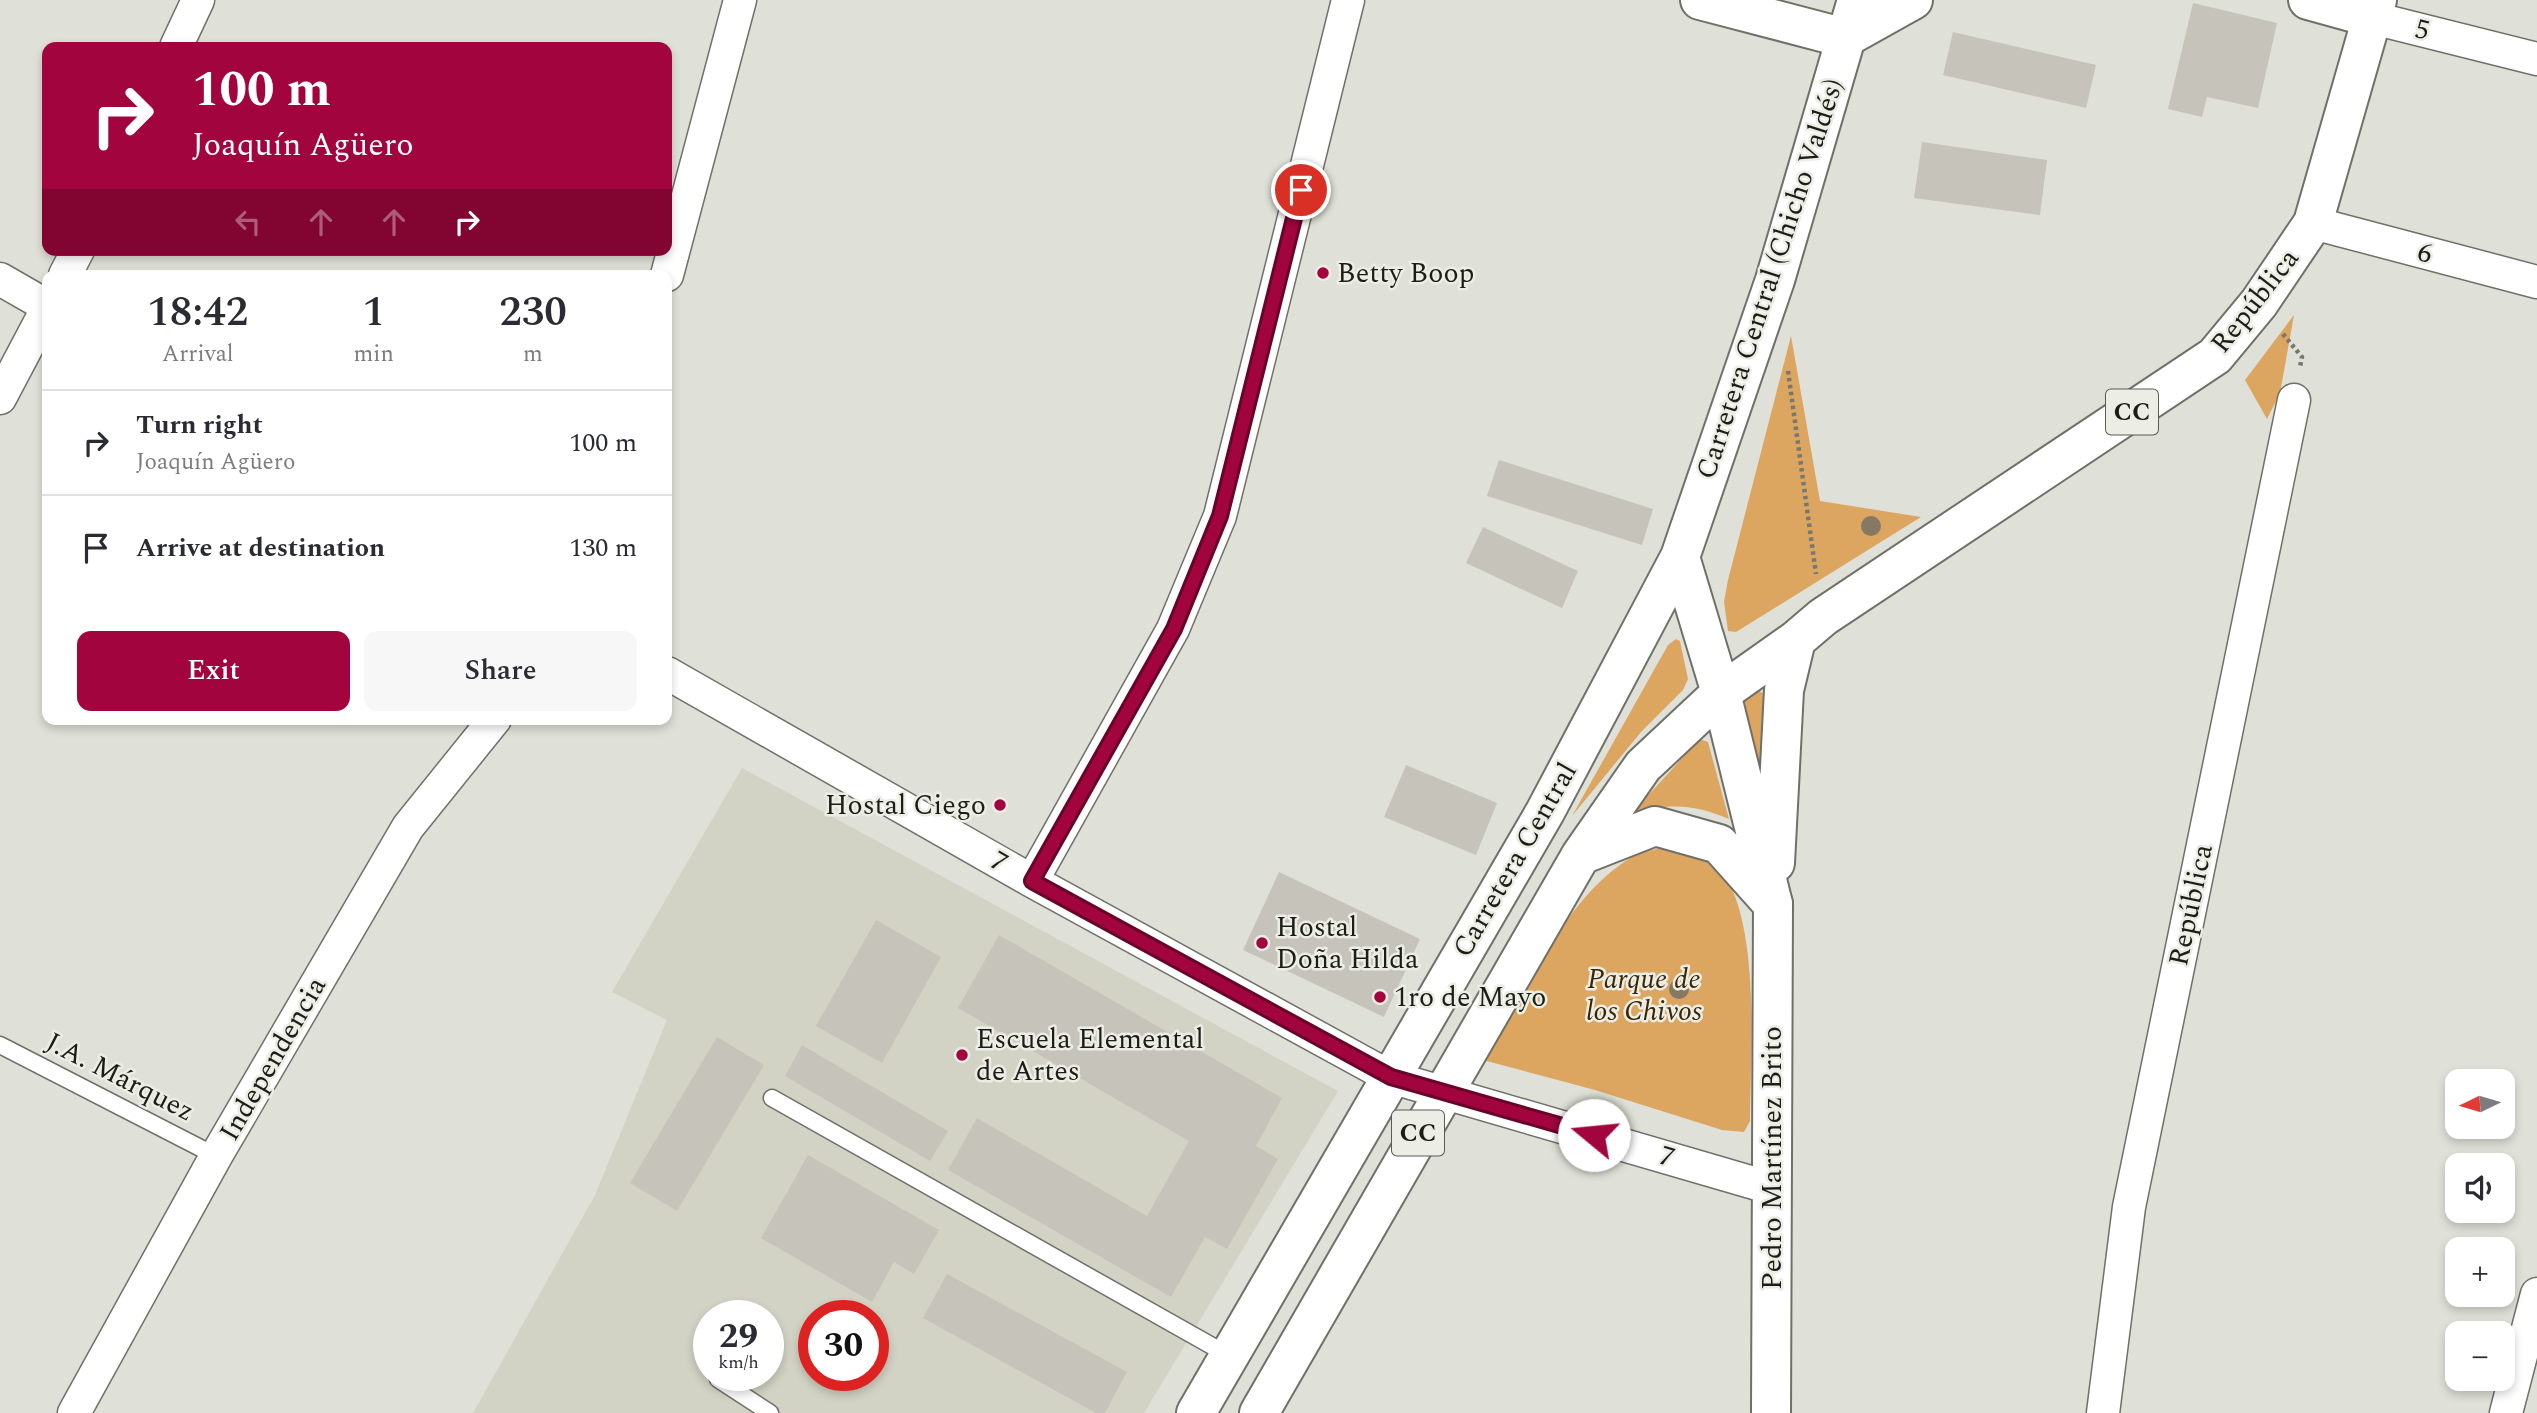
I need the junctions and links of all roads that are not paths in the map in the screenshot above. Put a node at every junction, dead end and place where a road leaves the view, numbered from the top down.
1 (198, 0) edge
2 (740, 0) edge
3 (1348, 0) edge
4 (1700, 0) edge
5 (1857, 0) edge
6 (1913, 0) edge
7 (2308, 0) edge
8 (2375, 9) edge
9 (1845, 38) junction
10 (178, 42) edge
11 (2537, 60) edge
12 (2313, 223) junction
13 (668, 270) edge
14 (0, 279) edge
15 (2537, 282) edge
16 (42, 304) edge
17 (42, 317) edge
18 (0, 398) edge
19 (2294, 400) road end
20 (1680, 557) junction
21 (1810, 629) junction
22 (672, 676) edge
23 (1721, 693) junction
24 (490, 725) edge
25 (1581, 855) junction
26 (1032, 881) junction
27 (1773, 904) junction
28 (0, 1045) edge
29 (1391, 1077) junction
30 (1443, 1090) junction
31 (772, 1098) dead end
32 (216, 1156) junction
33 (1771, 1188) junction
34 (2537, 1294) edge
35 (1228, 1355) junction
36 (736, 1391) edge
37 (74, 1413) edge
38 (770, 1413) edge
39 (1196, 1413) edge
40 (1259, 1413) edge
41 (1771, 1413) edge
42 (2104, 1413) edge
43 (2506, 1413) edge

1 - 10 street
2 - 13 street
3 - 26 street
4 - 9 main road
5 - 9 main road, Carretera Central (Chicho Valdés) / CC
6 - 9 main road
7 - 8 main road, 5
8 - 11 street, 5
8 - 12 main road, República / CC
9 - 20 main road, Carretera Central (Chicho Valdés) / CC
12 - 15 street, 6
12 - 21 main road, República / CC
14 - 16 street
17 - 18 street
19 - 42 street, República
20 - 23 main road
20 - 29 main road, Carretera Central / CC
21 - 23 main road, República / CC
21 - 27 main road
22 - 26 street, 7
23 - 25 main road, Carretera Central / CC
23 - 27 main road
24 - 32 street, Independencia
25 - 27 main road
25 - 30 main road, Carretera Central / CC
26 - 29 street, 7
27 - 33 main road, Pedro Martínez Brito
28 - 32 lane, J.A. Márquez
29 - 30 street, 7
29 - 35 main road, Carretera Central / CC
30 - 33 street, 7
30 - 40 main road, Carretera Central / CC
31 - 35 lane
32 - 37 street, Independencia
33 - 41 main road, Pedro Martínez Brito
34 - 43 street
35 - 39 main road, Carretera Central / CC
36 - 38 lane

